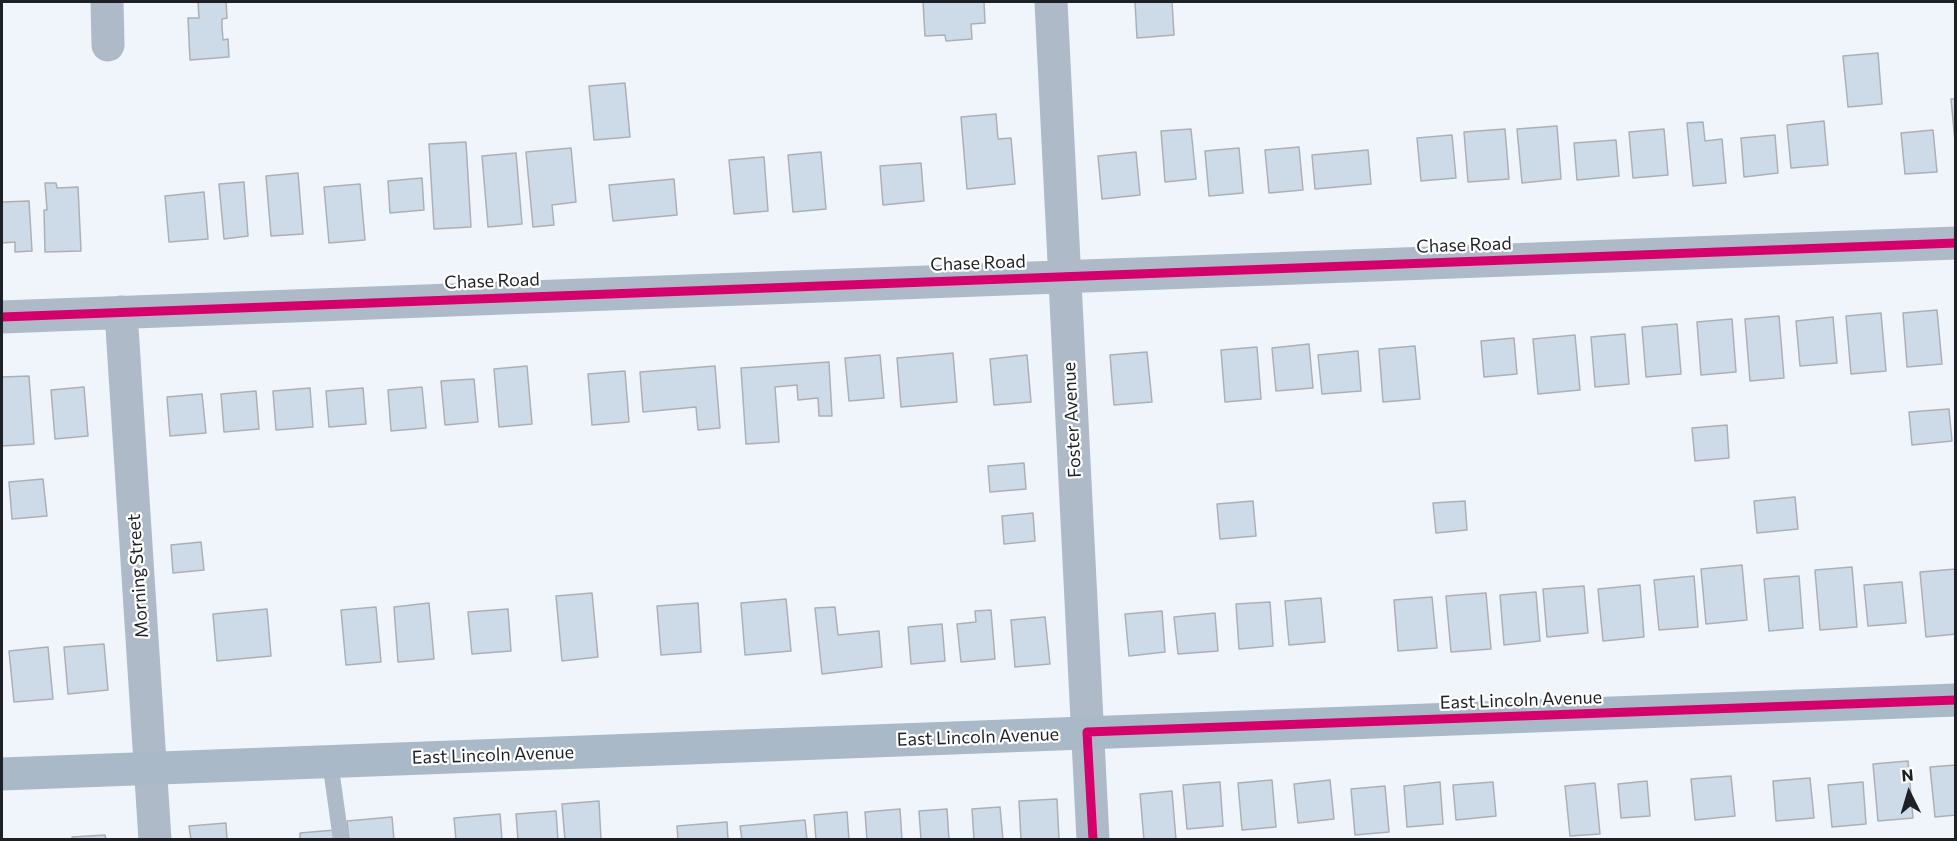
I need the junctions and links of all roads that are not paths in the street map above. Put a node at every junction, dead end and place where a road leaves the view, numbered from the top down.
1 (107, 2) edge
2 (1051, 2) edge
3 (108, 45) dead end
4 (1956, 243) edge
5 (1065, 276) junction
6 (121, 312) junction
7 (2, 317) edge
8 (1956, 700) edge
9 (1087, 732) junction
10 (330, 761) junction
11 (151, 768) junction
12 (2, 774) edge
13 (155, 840) edge
14 (341, 840) edge
15 (1092, 840) edge

1 - 3 street
2 - 5 street, Foster Avenue
4 - 5 street, Chase Road
5 - 6 street, Chase Road
5 - 9 street, Foster Avenue
6 - 7 street, Chase Road
6 - 11 street, Morning Street
8 - 9 main road, East Lincoln Avenue
9 - 10 main road, East Lincoln Avenue
9 - 15 street, Foster Avenue
10 - 11 main road, East Lincoln Avenue
10 - 14 lane
11 - 12 main road, East Lincoln Avenue
11 - 13 street, Morning Street

